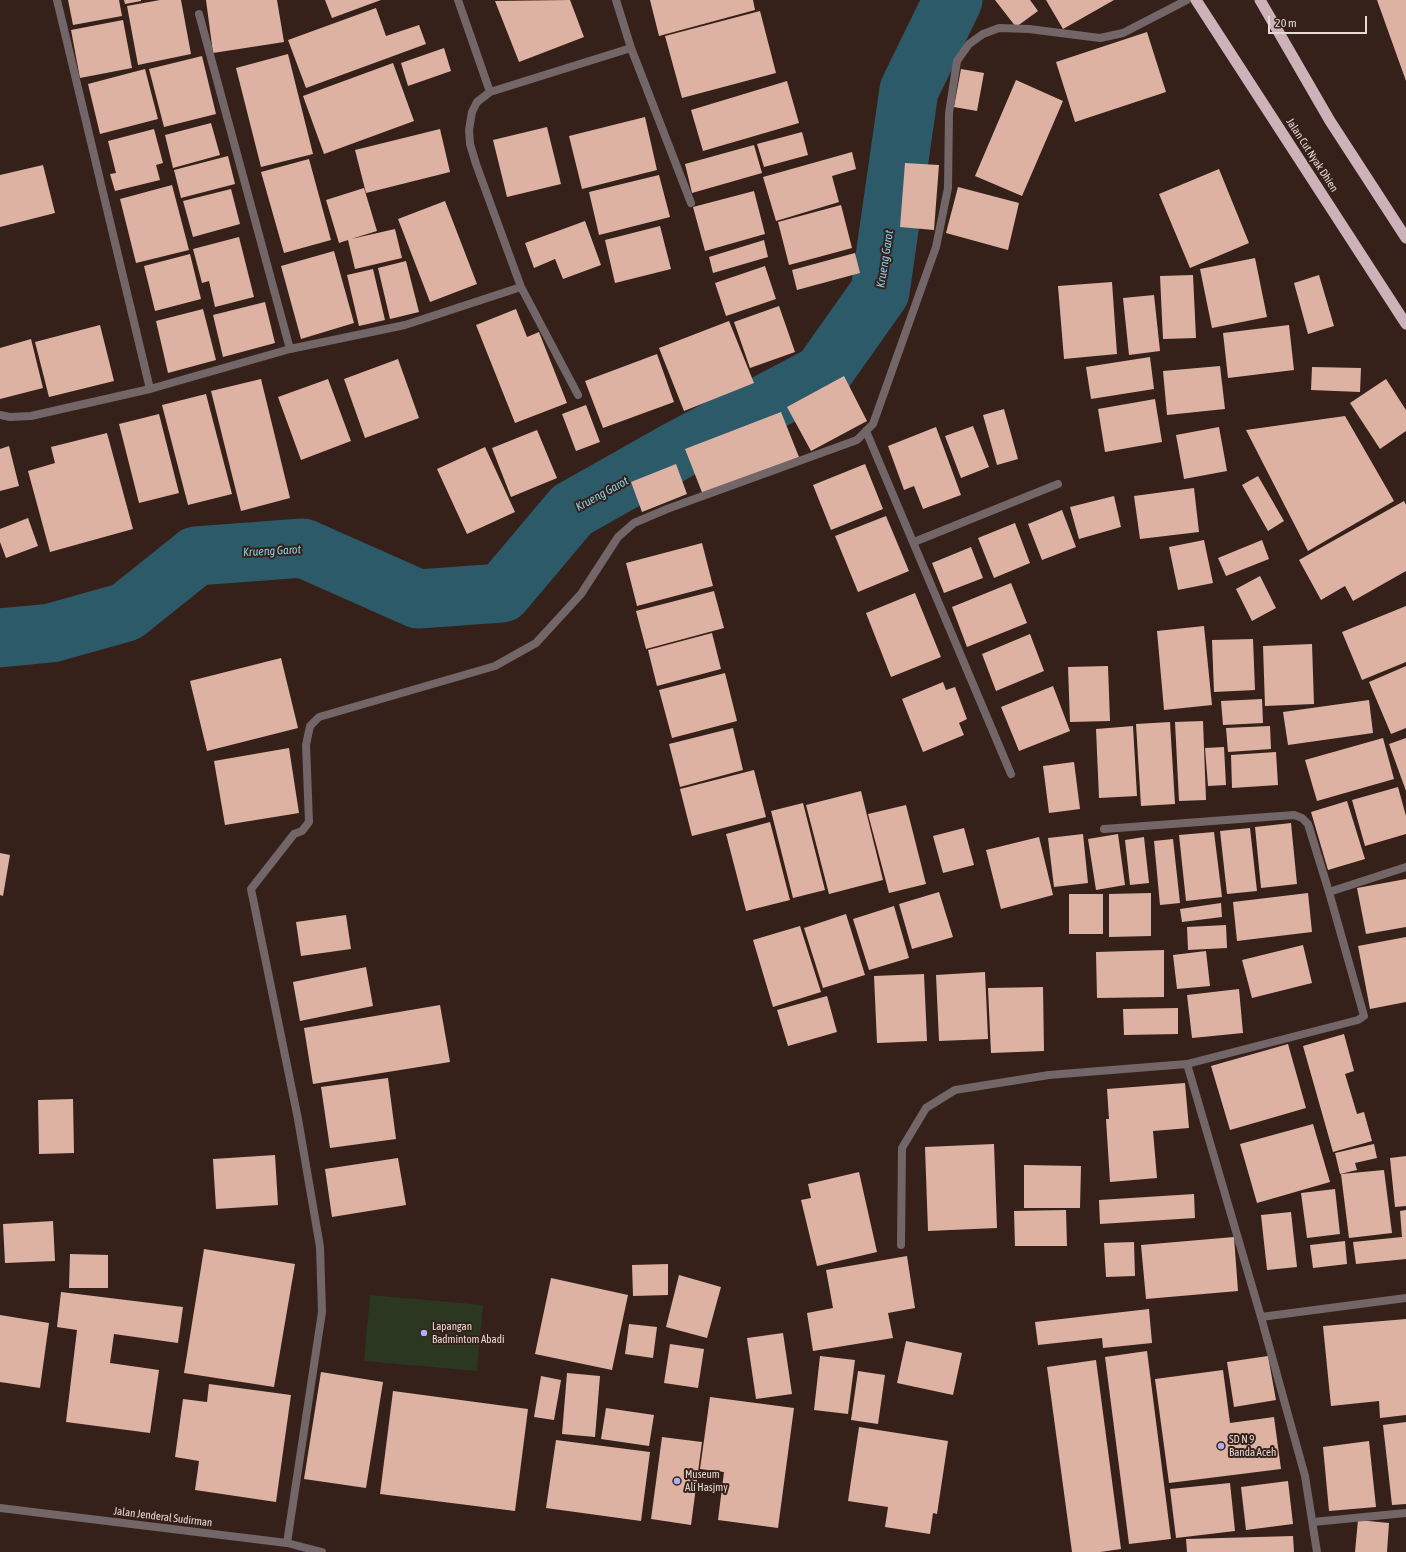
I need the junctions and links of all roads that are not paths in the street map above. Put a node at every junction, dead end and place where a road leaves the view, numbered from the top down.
1 (57, 0) edge
2 (458, 0) edge
3 (616, 0) edge
4 (1187, 0) edge
5 (1196, 0) edge
6 (1260, 0) edge
7 (199, 14) dead end
8 (631, 48) junction
9 (490, 92) junction
10 (691, 203) dead end
11 (1406, 238) edge
12 (520, 287) junction
13 (1406, 324) edge
14 (290, 349) junction
15 (150, 389) junction
16 (578, 395) dead end
17 (0, 415) edge
18 (866, 431) junction
19 (1058, 484) dead end
20 (914, 542) junction
21 (1011, 774) dead end
22 (1104, 828) dead end
23 (1406, 867) edge
24 (1329, 892) junction
25 (1188, 1064) junction
26 (901, 1245) dead end
27 (1406, 1298) edge
28 (1261, 1317) junction
29 (0, 1508) edge
30 (1406, 1513) edge
31 (1313, 1522) junction
32 (288, 1543) junction
33 (322, 1552) edge
34 (1317, 1552) edge

1 - 15 street
2 - 9 street
3 - 8 street
4 - 18 street
5 - 13 highway, Jalan Cut Nyak Dhien
6 - 11 highway
7 - 14 street
8 - 9 street
8 - 10 street
9 - 12 street
12 - 14 street
12 - 16 street
14 - 15 street
15 - 17 street
18 - 20 street
18 - 32 street
19 - 20 street
20 - 21 street
22 - 24 street
23 - 24 street
24 - 25 street
25 - 26 street
25 - 28 street
27 - 28 street
28 - 31 street
29 - 32 street, Jalan Jenderal Sudirman
30 - 31 street
31 - 34 street
32 - 33 street, Jalan Jenderal Sudirman

